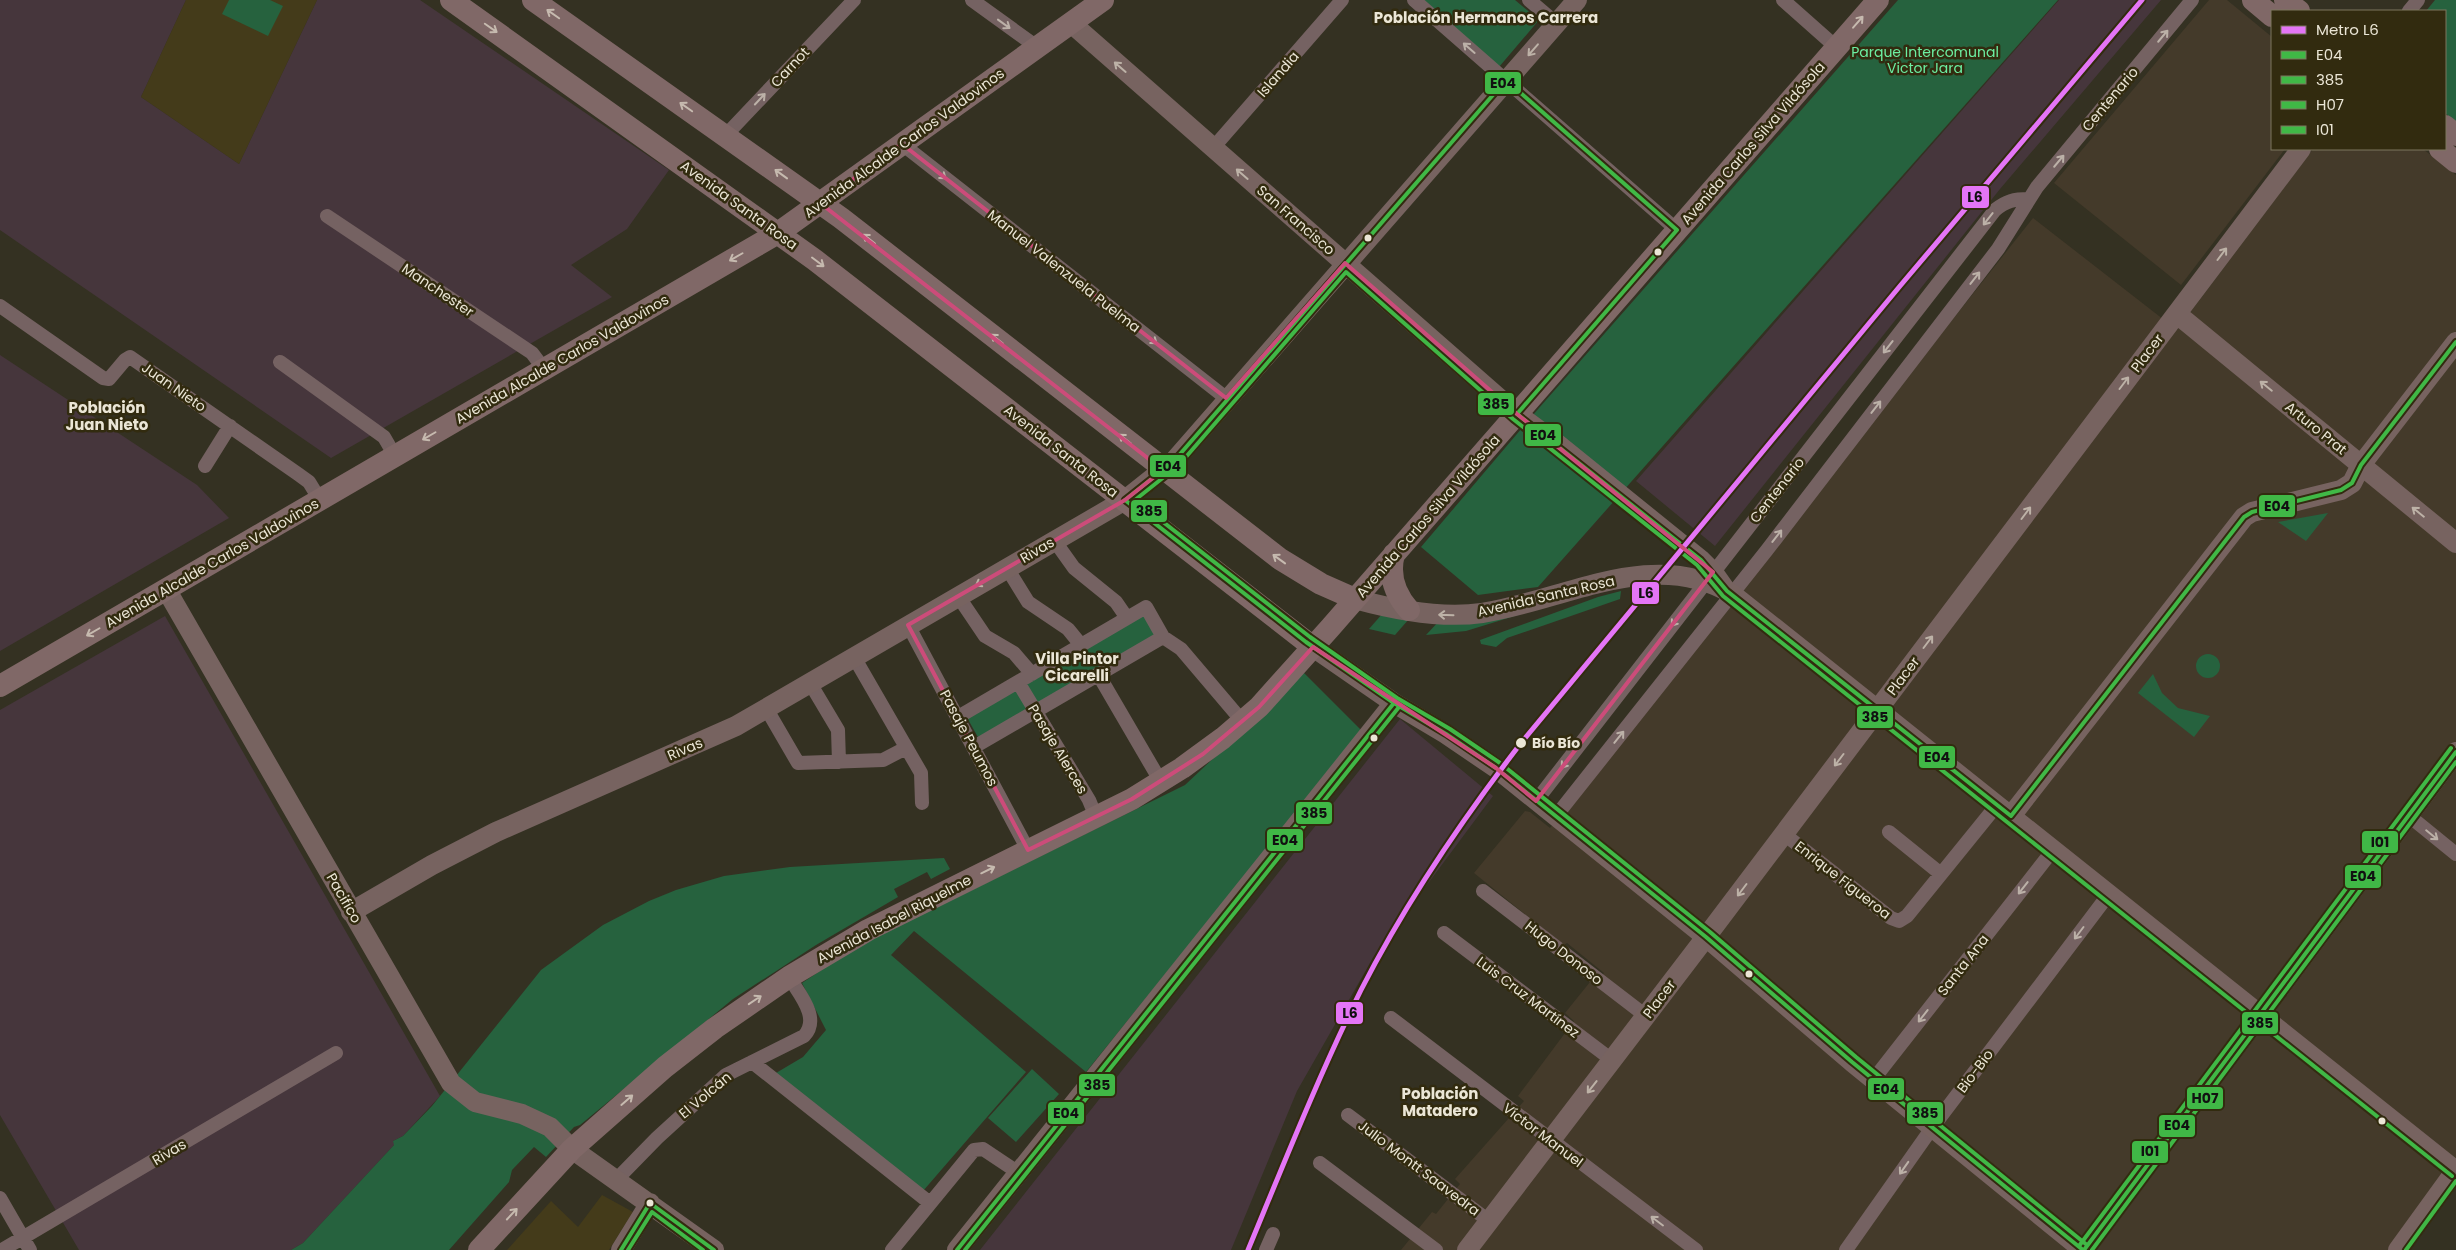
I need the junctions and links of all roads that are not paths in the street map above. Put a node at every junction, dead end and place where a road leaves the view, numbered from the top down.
1 (451, 0) edge
2 (533, 0) edge
3 (854, 0) edge
4 (972, 0) edge
5 (1103, 0) edge
6 (1342, 0) edge
7 (1414, 0) edge
8 (1529, 0) edge
9 (1576, 0) edge
10 (1783, 0) edge
11 (1878, 0) edge
12 (2192, 0) edge
13 (2253, 0) edge
14 (2285, 0) edge
15 (2418, 0) edge
16 (2298, 10) edge
17 (2410, 10) edge
18 (2271, 15) edge
19 (1071, 23) junction
20 (1556, 23) junction
21 (1038, 47) junction
22 (1836, 47) junction
23 (1506, 80) junction
24 (2446, 127) edge
25 (726, 135) junction
26 (2456, 135) edge
27 (902, 144) junction
28 (1213, 148) junction
29 (2300, 150) edge
30 (2441, 150) edge
31 (2456, 162) edge
32 (2029, 199) junction
33 (820, 203) junction
34 (327, 216) dead end
35 (1676, 230) junction
36 (778, 233) junction
37 (1345, 264) junction
38 (0, 306) edge
39 (2177, 314) junction
40 (2456, 342) edge
41 (280, 362) dead end
42 (544, 369) junction
43 (1226, 398) junction
44 (1517, 414) junction
45 (230, 426) junction
46 (395, 456) junction
47 (2361, 464) junction
48 (205, 466) dead end
49 (1163, 470) junction
50 (320, 500) junction
51 (1125, 500) junction
52 (1054, 540) junction
53 (2456, 541) edge
54 (1394, 554) junction
55 (1007, 568) junction
56 (1710, 576) junction
57 (1321, 584) junction
58 (166, 589) junction
59 (1729, 592) junction
60 (958, 596) junction
61 (1355, 599) junction
62 (1409, 610) junction
63 (1127, 618) junction
64 (908, 625) junction
65 (1330, 628) junction
66 (1163, 637) junction
67 (1081, 645) junction
68 (1313, 647) junction
69 (854, 657) junction
70 (1032, 674) junction
71 (1098, 674) junction
72 (1018, 682) junction
73 (810, 683) junction
74 (0, 686) edge
75 (1394, 704) junction
76 (766, 708) junction
77 (1878, 709) junction
78 (1034, 711) junction
79 (958, 717) junction
80 (1243, 722) junction
81 (974, 746) junction
82 (906, 748) junction
83 (2456, 752) edge
84 (839, 762) junction
85 (1161, 782) junction
86 (1536, 801) junction
87 (922, 803) dead end
88 (2004, 810) junction
89 (1556, 816) junction
90 (2408, 816) junction
91 (1096, 817) junction
92 (1890, 832) dead end
93 (1784, 834) junction
94 (1028, 850) junction
95 (2053, 850) junction
96 (2456, 854) edge
97 (1941, 874) junction
98 (1483, 890) dead end
99 (2109, 894) junction
100 (351, 912) junction
101 (1444, 933) dead end
102 (1706, 937) junction
103 (789, 977) junction
104 (2258, 1014) junction
105 (1646, 1016) junction
106 (1391, 1018) dead end
107 (336, 1053) dead end
108 (1612, 1060) junction
109 (752, 1062) junction
110 (1873, 1080) junction
111 (1348, 1115) dead end
112 (1932, 1128) junction
113 (1550, 1141) junction
114 (572, 1149) junction
115 (1320, 1162) dead end
116 (2456, 1171) edge
117 (1018, 1174) junction
118 (616, 1180) junction
119 (0, 1198) edge
120 (650, 1203) junction
121 (930, 1203) junction
122 (1489, 1221) junction
123 (1273, 1234) dead end
124 (26, 1244) edge
125 (2, 1250) edge
126 (479, 1250) edge
127 (621, 1250) edge
128 (714, 1250) edge
129 (892, 1250) edge
130 (957, 1250) edge
131 (1266, 1250) edge
132 (1436, 1250) edge
133 (1467, 1250) edge
134 (1696, 1250) edge
135 (1846, 1250) edge
136 (2083, 1250) edge
137 (2398, 1250) edge

1 -> 36 main road, Avenida Santa Rosa
25 -> 2 main road, Avenida Santa Rosa
25 -> 3 street, Carnot
4 -> 21 street
5 - 19 main road, Avenida Alcalde Carlos Valdovinos
6 - 28 street, Islandia
23 -> 7 street
8 - 20 street
9 - 20 street, Rivas
10 - 22 street
22 -> 11 main road, Avenida Carlos Silva Vildósola
32 -> 12 street, Centenario
13 - 18 main road
14 - 16 main road
15 - 17 street
19 - 21 main road, Avenida Alcalde Carlos Valdovinos
28 -> 19 street, San Francisco
20 -> 23 street, Rivas
21 - 27 main road, Avenida Alcalde Carlos Valdovinos
22 - 35 main road, Avenida Carlos Silva Vildósola
23 - 35 street
23 - 37 street, Rivas
24 - 26 main road
33 -> 25 main road, Avenida Santa Rosa
27 - 33 main road, Avenida Alcalde Carlos Valdovinos
27 -> 43 street, Manuel Valenzuela Puelma
37 -> 28 street, San Francisco
39 -> 29 street, Placer
30 - 31 main road
32 -> 56 street, Centenario
59 -> 32 street, Centenario
33 - 36 main road, Avenida Alcalde Carlos Valdovinos
49 -> 33 main road, Avenida Santa Rosa
34 - 42 street, Manchester
35 - 44 main road, Avenida Carlos Silva Vildósola
36 -> 42 main road, Avenida Alcalde Carlos Valdovinos
36 -> 51 main road, Avenida Santa Rosa
37 - 43 street, Rivas
37 - 44 street, San Francisco
38 - 45 street, Juan Nieto
47 -> 39 street, Arturo Prat
77 -> 39 street, Placer
40 - 47 street
41 - 46 street
42 -> 46 main road, Avenida Alcalde Carlos Valdovinos
43 - 49 street, Rivas
44 - 54 main road, Avenida Carlos Silva Vildósola
44 - 56 street, San Francisco
45 - 48 street
45 - 50 street, Juan Nieto
46 - 50 main road, Avenida Alcalde Carlos Valdovinos
53 -> 47 street, Arturo Prat
47 - 88 street
49 - 51 street, Rivas
57 -> 49 main road, Avenida Santa Rosa
50 - 58 main road, Avenida Alcalde Carlos Valdovinos
51 - 52 street, Rivas
51 - 68 main road, Avenida Santa Rosa
52 - 55 street, Rivas
52 - 63 street
54 - 61 main road, Avenida Carlos Silva Vildósola
54 - 62 main road
55 -> 60 street, Rivas
55 - 67 street
56 - 59 street, San Francisco
56 -> 62 street, Avenida Santa Rosa
56 -> 86 street, Centenario
57 - 61 main road, Avenida Santa Rosa
57 - 65 main road
58 -> 74 main road, Avenida Alcalde Carlos Valdovinos
58 - 100 street, Pacifico
59 - 77 street, San Francisco
89 -> 59 street, Centenario
60 - 64 street, Rivas
60 - 70 street
61 - 62 street, Avenida Santa Rosa
61 - 65 main road, Avenida Carlos Silva Vildósola
63 - 66 street
63 - 67 street
64 - 69 street, Rivas
64 - 79 street, Pasaje Peumos
65 - 68 main road, Avenida Carlos Silva Vildósola
66 - 71 street
66 - 80 street
67 - 70 street
68 - 75 street, Avenida Santa Rosa
68 - 80 main road, Avenida Isabel Riquelme
69 - 73 street, Rivas
69 - 82 street
70 - 72 street
71 - 78 street
71 - 85 street
72 - 78 street, Pasaje Alerces
72 - 79 street
73 - 76 street, Rivas
73 - 84 street
75 - 86 street, Avenida Santa Rosa
75 - 117 street
76 - 84 street
76 - 100 street, Rivas
77 - 88 street, San Francisco
77 -> 93 street, Placer
78 - 81 street
78 - 91 street, Pasaje Alerces
79 - 81 street, Pasaje Peumos
80 - 85 main road, Avenida Isabel Riquelme
81 - 94 street, Pasaje Peumos
82 - 84 street
82 - 87 street
83 - 90 street
85 - 91 main road, Avenida Isabel Riquelme
86 - 89 street, Avenida Santa Rosa
88 - 95 street, San Francisco
88 - 97 street, Enrique Figueroa
89 - 102 street, Avenida Santa Rosa
90 -> 96 street
90 - 104 street
91 - 94 main road, Avenida Isabel Riquelme
92 - 97 street
93 - 97 street, Enrique Figueroa
93 -> 102 street, Placer
103 -> 94 main road, Avenida Isabel Riquelme
95 - 99 street, San Francisco
95 -> 110 street, Santa Ana
98 - 105 street, Hugo Donoso
99 - 104 street, San Francisco
99 -> 112 street, Bio-Bio
100 - 114 street, Pacifico
101 - 108 street, Luis Cruz Martínez
102 - 105 street, Placer
102 - 110 street, Avenida Santa Rosa
103 - 109 street, El Volcán
114 -> 103 main road, Avenida Isabel Riquelme
104 - 116 street, San Francisco
104 - 136 street
105 - 108 street, Placer
106 - 113 street, Víctor Manuel
107 - 124 street, Rivas
108 -> 113 street, Placer
109 - 118 street, El Volcán
109 - 121 street
110 - 112 street, Avenida Santa Rosa
111 - 122 street, Julio Montt Saavedra
112 -> 135 street, Bio-Bio
112 - 136 street, Avenida Santa Rosa
113 - 122 street, Placer
134 -> 113 street, Víctor Manuel
114 - 118 street, Pacifico
126 -> 114 main road, Avenida Isabel Riquelme
115 - 132 street
116 - 137 street
117 - 121 street
117 - 130 street
118 - 120 street, Pacifico
119 - 124 street
120 - 127 street
120 - 128 street, Pacifico
121 - 129 street
122 - 133 street, Placer
123 - 131 street
124 - 125 street, Rivas

